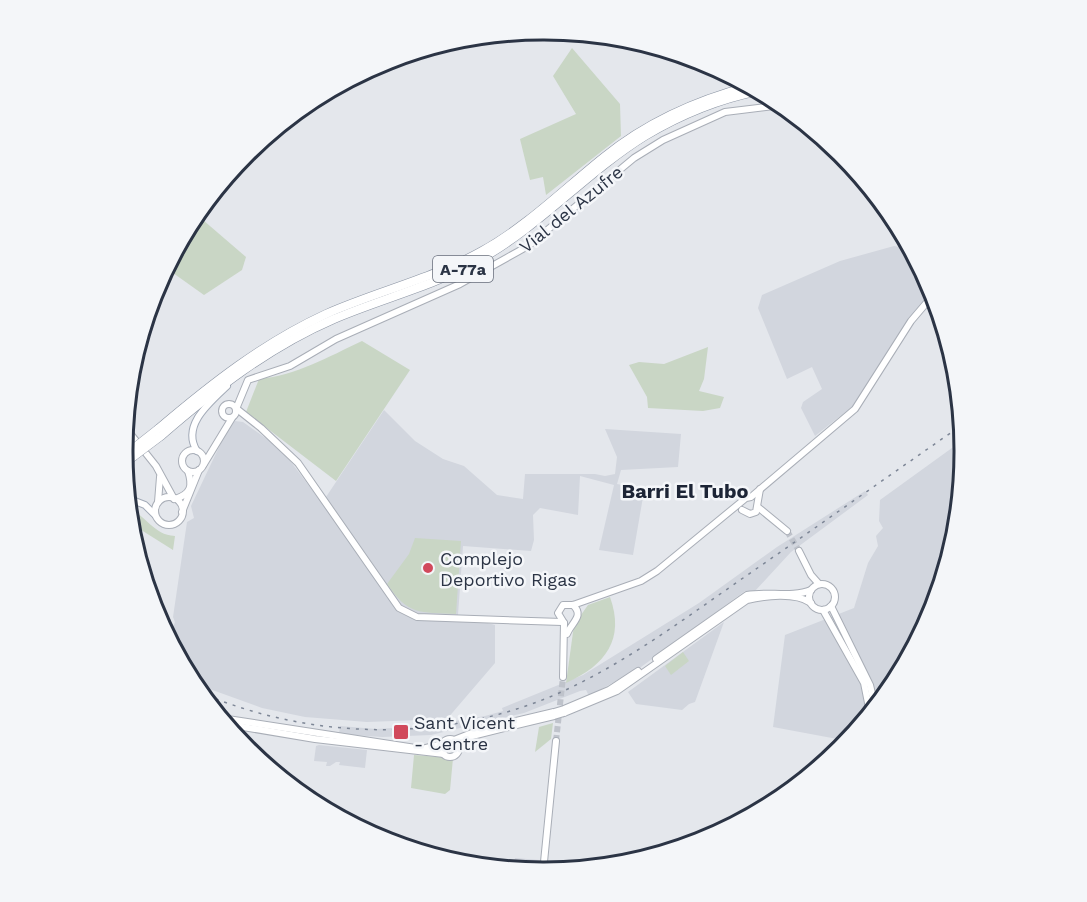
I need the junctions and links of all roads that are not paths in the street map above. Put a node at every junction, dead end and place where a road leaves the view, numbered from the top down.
1 (738, 90) edge
2 (748, 94) edge
3 (767, 107) edge
4 (405, 293) junction
5 (926, 303) edge
6 (241, 395) junction
7 (230, 404) junction
8 (237, 409) junction
9 (223, 415) junction
10 (232, 417) junction
11 (247, 418) junction
12 (223, 429) junction
13 (160, 432) junction
14 (134, 434) edge
15 (134, 436) edge
16 (213, 450) junction
17 (133, 451) edge
18 (198, 452) junction
19 (147, 453) junction
20 (201, 467) junction
21 (159, 470) junction
22 (188, 471) junction
23 (754, 498) junction
24 (174, 499) junction
25 (137, 502) edge
26 (158, 502) junction
27 (742, 507) junction
28 (760, 511) junction
29 (182, 512) junction
30 (155, 515) junction
31 (787, 531) tunnel mouth
32 (799, 551) tunnel mouth
33 (814, 587) junction
34 (811, 603) junction
35 (831, 606) junction
36 (576, 608) junction
37 (823, 610) junction
38 (558, 613) junction
39 (538, 622) junction
40 (563, 622) junction
41 (573, 623) junction
42 (565, 646) junction
43 (563, 677) tunnel mouth
44 (873, 696) edge
45 (868, 703) edge
46 (564, 711) junction
47 (233, 720) edge
48 (239, 726) edge
49 (556, 741) tunnel mouth
50 (456, 743) junction
51 (442, 744) junction
52 (444, 754) junction
53 (544, 862) edge

1 - 13 highway, A-77a
2 - 4 highway, A-77a
3 - 6 street, Vial del Azufre
4 - 13 highway, A-77a
4 - 18 street, A-77a
5 - 23 street
6 - 7 street, Vial del Azufre
6 - 8 street, Vial del Azufre
7 - 8 street
7 - 9 street, Vial del Azufre
8 - 10 street, Vial del Azufre
8 - 11 street
9 - 10 street
9 - 12 street
10 - 11 street
10 - 12 street, Vial del Azufre
11 - 39 street
12 - 16 street
13 - 17 highway, A-77a, bridge
14 - 19 street
15 - 19 street
16 - 18 street
16 - 20 street
18 - 20 street
18 - 22 street
19 - 21 street
20 - 22 street
20 - 29 street
21 - 24 street
21 - 26 street
22 - 24 street
23 - 27 street
23 - 28 street
24 - 26 street
24 - 29 street
25 - 30 street
26 - 30 street
27 - 28 street
27 - 36 street
28 - 31 street
29 - 30 street
32 - 33 street
33 - 34 street
33 - 35 street
33 - 46 street
34 - 37 street
34 - 46 street
35 - 37 street
35 - 44 street
36 - 38 street
36 - 41 street
37 - 45 street
38 - 39 street
38 - 40 street
39 - 40 street
40 - 41 street
40 - 42 street
41 - 42 street
42 - 43 street
46 - 50 street, bridge
47 - 51 street
48 - 52 street
49 - 53 street
50 - 51 street
50 - 52 street
51 - 52 street

